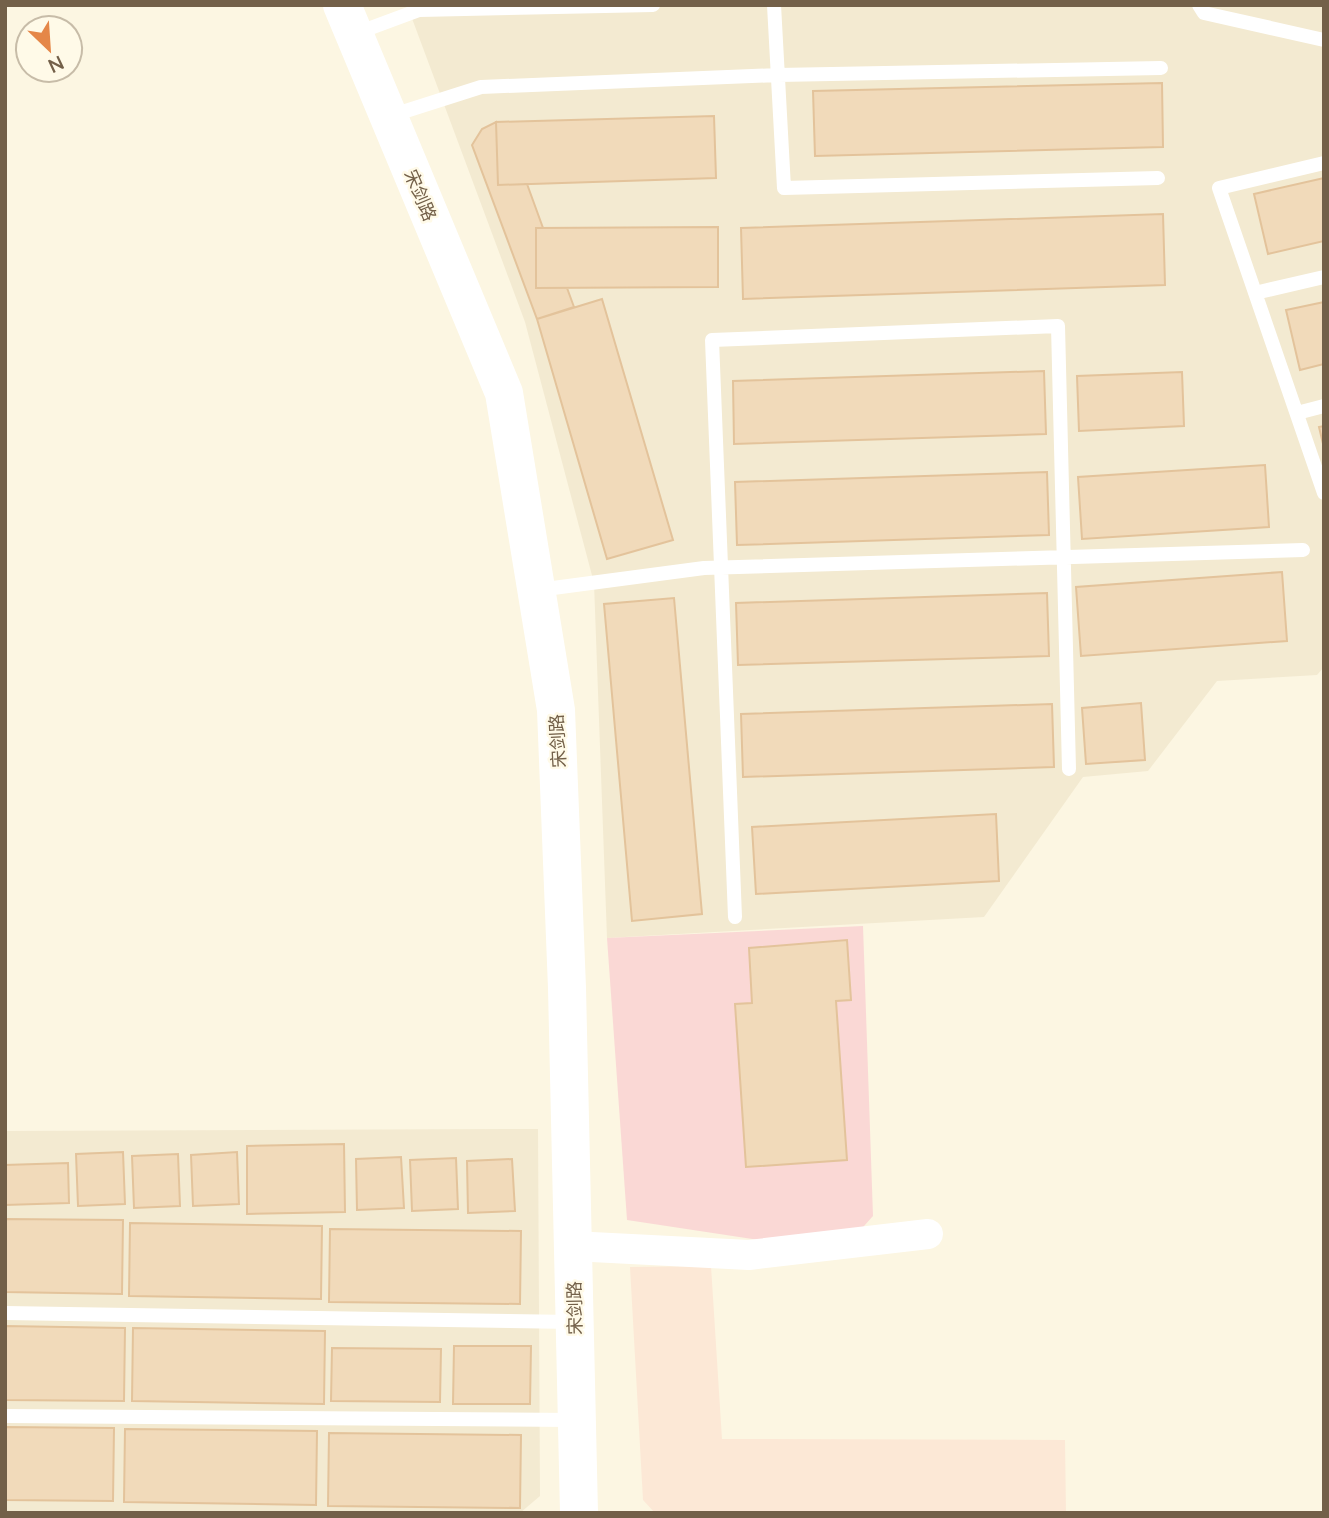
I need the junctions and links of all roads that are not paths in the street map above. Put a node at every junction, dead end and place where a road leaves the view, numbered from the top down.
1 (653, 5) edge
2 (774, 5) edge
3 (1199, 5) edge
4 (348, 20) edge
5 (1324, 40) edge
6 (1161, 68) dead end
7 (778, 75) junction
8 (388, 116) junction
9 (1324, 163) edge
10 (1158, 178) dead end
11 (1324, 277) edge
12 (1255, 293) junction
13 (1324, 406) edge
14 (1297, 412) junction
15 (1324, 493) edge
16 (1303, 550) dead end
17 (1064, 557) junction
18 (721, 567) junction
19 (537, 590) junction
20 (1069, 769) dead end
21 (735, 917) dead end
22 (928, 1234) dead end
23 (572, 1246) junction
24 (5, 1313) edge
25 (574, 1322) junction
26 (5, 1416) edge
27 (576, 1420) junction
28 (579, 1513) edge

1 - 4 lane
2 - 7 lane
3 - 5 lane
4 - 8 main road, 宋剑路
6 - 7 lane
7 - 8 lane
7 - 10 lane
8 - 19 main road, 宋剑路
9 - 12 lane
11 - 12 lane
12 - 14 lane
13 - 14 lane
14 - 15 lane
16 - 17 lane
17 - 18 lane
17 - 18 lane
17 - 20 lane
18 - 19 lane
18 - 21 lane
19 - 23 main road, 宋剑路
22 - 23 street
23 - 25 main road, 宋剑路
24 - 25 lane
25 - 27 main road, 宋剑路
26 - 27 lane
27 - 28 main road, 宋剑路

